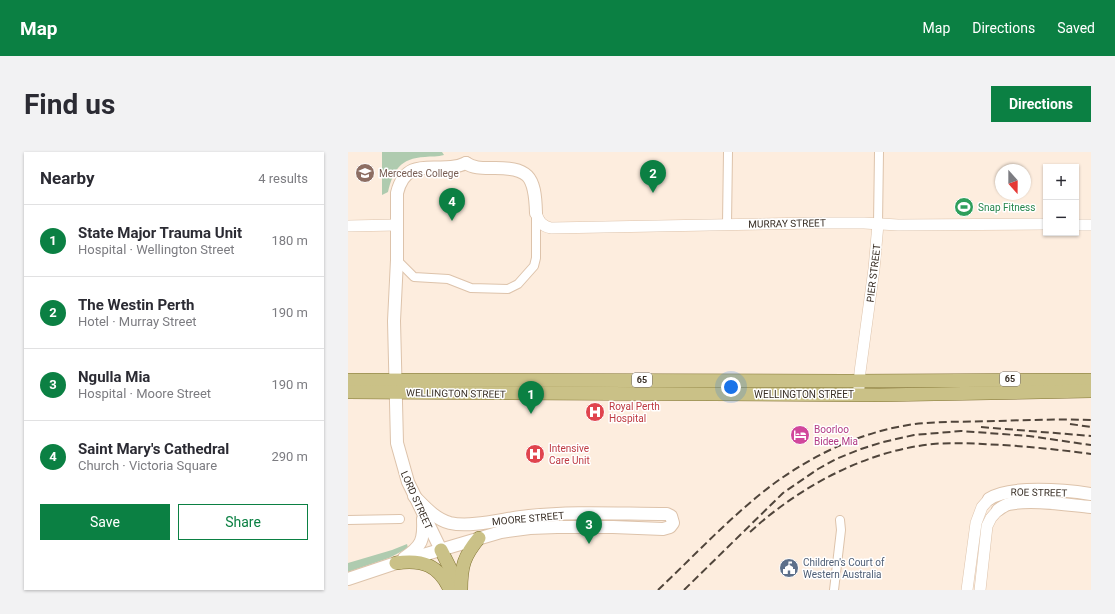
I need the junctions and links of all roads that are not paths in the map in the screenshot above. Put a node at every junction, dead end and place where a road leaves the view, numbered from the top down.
1 (728, 152) edge
2 (879, 152) edge
3 (468, 158) edge
4 (536, 213) junction
5 (727, 224) junction
6 (878, 224) junction
7 (1043, 224) edge
8 (397, 225) junction
9 (1079, 225) edge
10 (1091, 225) edge
11 (348, 226) edge
12 (397, 260) junction
13 (348, 380) edge
14 (1091, 380) edge
15 (860, 381) junction
16 (395, 386) junction
17 (1091, 391) edge
18 (348, 392) edge
19 (859, 394) junction
20 (1091, 494) edge
21 (414, 496) junction
22 (989, 499) joint
23 (1091, 508) edge
24 (998, 510) joint
25 (422, 514) junction
26 (400, 519) dead end
27 (348, 520) edge
28 (840, 520) dead end
29 (479, 538) junction
30 (441, 550) junction
31 (396, 563) junction
32 (983, 565) junction
33 (348, 579) edge
34 (450, 590) edge
35 (461, 590) edge
36 (834, 590) edge
37 (967, 590) edge
38 (980, 590) edge

1 - 5 street
2 - 6 street, PIER STREET
3 - 4 main road
3 - 8 main road, LORD STREET
4 - 5 street, MURRAY STREET
4 - 12 street
5 - 6 street, MURRAY STREET
6 - 7 street, MURRAY STREET
6 - 15 street, PIER STREET
8 - 11 street
8 - 12 main road, LORD STREET
9 - 10 street
12 - 16 main road, LORD STREET
13 - 16 main road, WELLINGTON STREET / 65
14 - 15 main road, WELLINGTON STREET / 65
15 - 16 main road, WELLINGTON STREET / 65
15 - 19 street, PIER STREET
16 - 18 main road, WELLINGTON STREET / 65
16 - 19 main road, WELLINGTON STREET / 65
16 - 21 main road, LORD STREET
17 - 19 main road, WELLINGTON STREET / 65
20 - 22 main road, ROE STREET
21 - 25 main road, LORD STREET
21 - 29 main road, MOORE STREET
22 - 37 street
23 - 24 main road, ROE STREET
24 - 32 street
25 - 30 main road, LORD STREET
25 - 31 main road
26 - 27 street
28 - 36 street
29 - 30 main road, MOORE STREET
29 - 35 main road
30 - 31 main road, MOORE STREET
30 - 35 main road, LORD STREET
31 - 33 main road
31 - 34 main road
32 - 37 street
32 - 38 street

